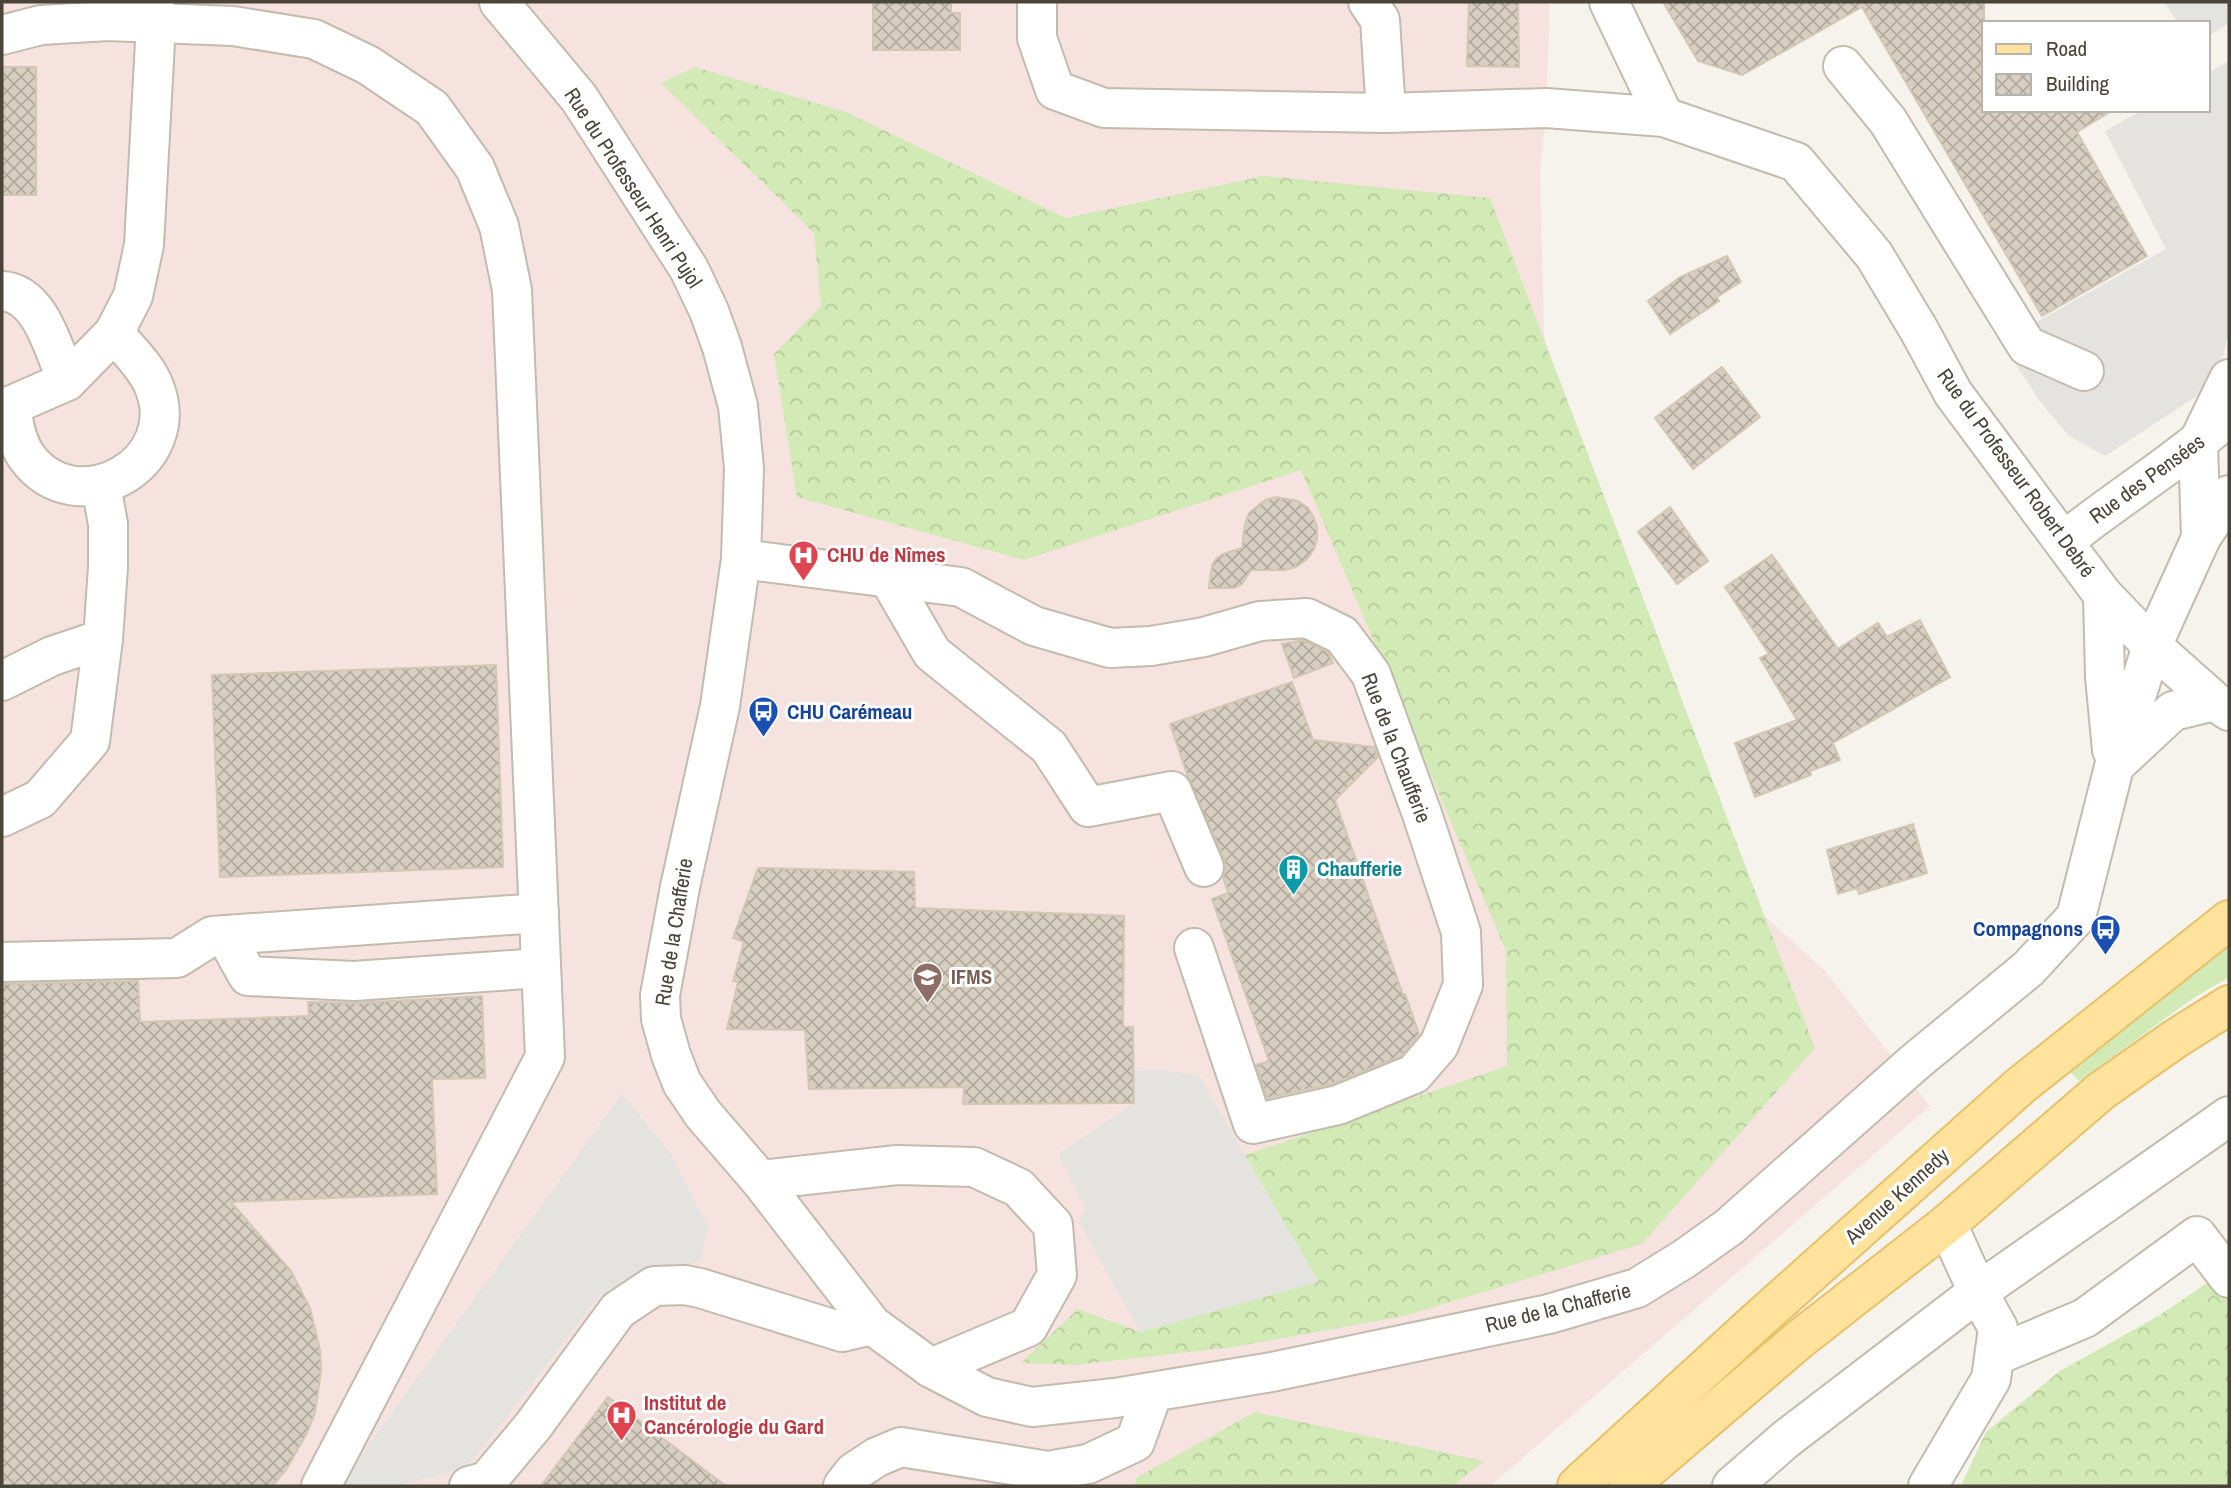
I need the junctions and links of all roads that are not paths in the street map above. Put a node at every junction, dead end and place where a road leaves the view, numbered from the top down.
1 (499, 2) edge
2 (1037, 2) edge
3 (1368, 2) edge
4 (1609, 2) edge
5 (158, 9) edge
6 (2, 35) edge
7 (1843, 66) dead end
8 (1386, 113) junction
9 (1664, 117) junction
10 (2, 291) edge
11 (114, 333) junction
12 (2084, 371) dead end
13 (2229, 379) edge
14 (67, 381) junction
15 (6, 406) edge
16 (2229, 416) edge
17 (2198, 443) junction
18 (101, 485) junction
19 (2229, 495) edge
20 (2201, 538) junction
21 (2064, 541) junction
22 (741, 559) junction
23 (889, 579) junction
24 (2103, 595) junction
25 (103, 639) junction
26 (2151, 646) junction
27 (2, 681) edge
28 (2221, 706) edge
29 (2114, 767) junction
30 (2, 817) edge
31 (1204, 866) dead end
32 (539, 913) junction
33 (2229, 920) edge
34 (225, 935) junction
35 (1194, 948) dead end
36 (2, 962) edge
37 (541, 968) junction
38 (2229, 1005) edge
39 (2229, 1116) edge
40 (760, 1180) junction
41 (1947, 1224) junction
42 (2229, 1278) edge
43 (1978, 1292) junction
44 (872, 1325) junction
45 (1995, 1356) junction
46 (931, 1368) junction
47 (1153, 1392) junction
48 (1036, 1479) edge
49 (479, 1485) edge
50 (321, 1486) edge
51 (843, 1486) edge
52 (1577, 1486) edge
53 (1628, 1486) edge
54 (1732, 1486) edge
55 (1927, 1486) edge

1 - 22 street, Rue du Professeur Henri Pujol
2 - 8 street, Rue du Professeur Robert Debré
3 - 8 street
4 - 9 street
5 - 6 street
5 - 11 street
5 - 32 street
7 - 12 street
8 - 9 street, Rue du Professeur Robert Debré
9 - 21 street, Rue du Professeur Robert Debré
10 - 14 street
11 - 14 street
11 - 18 street
13 - 17 street
14 - 15 street
15 - 18 street
16 - 17 street, Rue des Pensées
17 - 20 street
17 - 21 street, Rue des Pensées
18 - 25 street
19 - 20 street, Rue de la Chafferie
20 - 26 street, Rue de la Chafferie
21 - 24 street, Rue du Professeur Robert Debré
22 - 23 street, Rue de la Chaufferie
22 - 40 street, Rue de la Chafferie
23 - 31 street
23 - 35 street, Rue de la Chaufferie
24 - 26 street, Rue du Professeur Robert Debré
24 - 29 street
25 - 27 street
25 - 30 street
26 - 28 street, Rue du Professeur Robert Debré
26 - 29 street, Rue de la Chafferie
28 - 29 street
29 - 47 street, Rue de la Chafferie
32 - 34 street
32 - 37 street
33 - 52 main road, Avenue Kennedy
34 - 36 street
34 - 37 street
37 - 50 street
38 - 41 main road
39 - 43 street
40 - 44 street, Rue de la Chafferie
40 - 46 street
41 - 43 street
41 - 53 main road
42 - 45 street
43 - 45 street
43 - 54 street
44 - 46 street
44 - 49 street
45 - 55 street
46 - 47 street, Rue de la Chafferie
47 - 48 street
48 - 51 street

